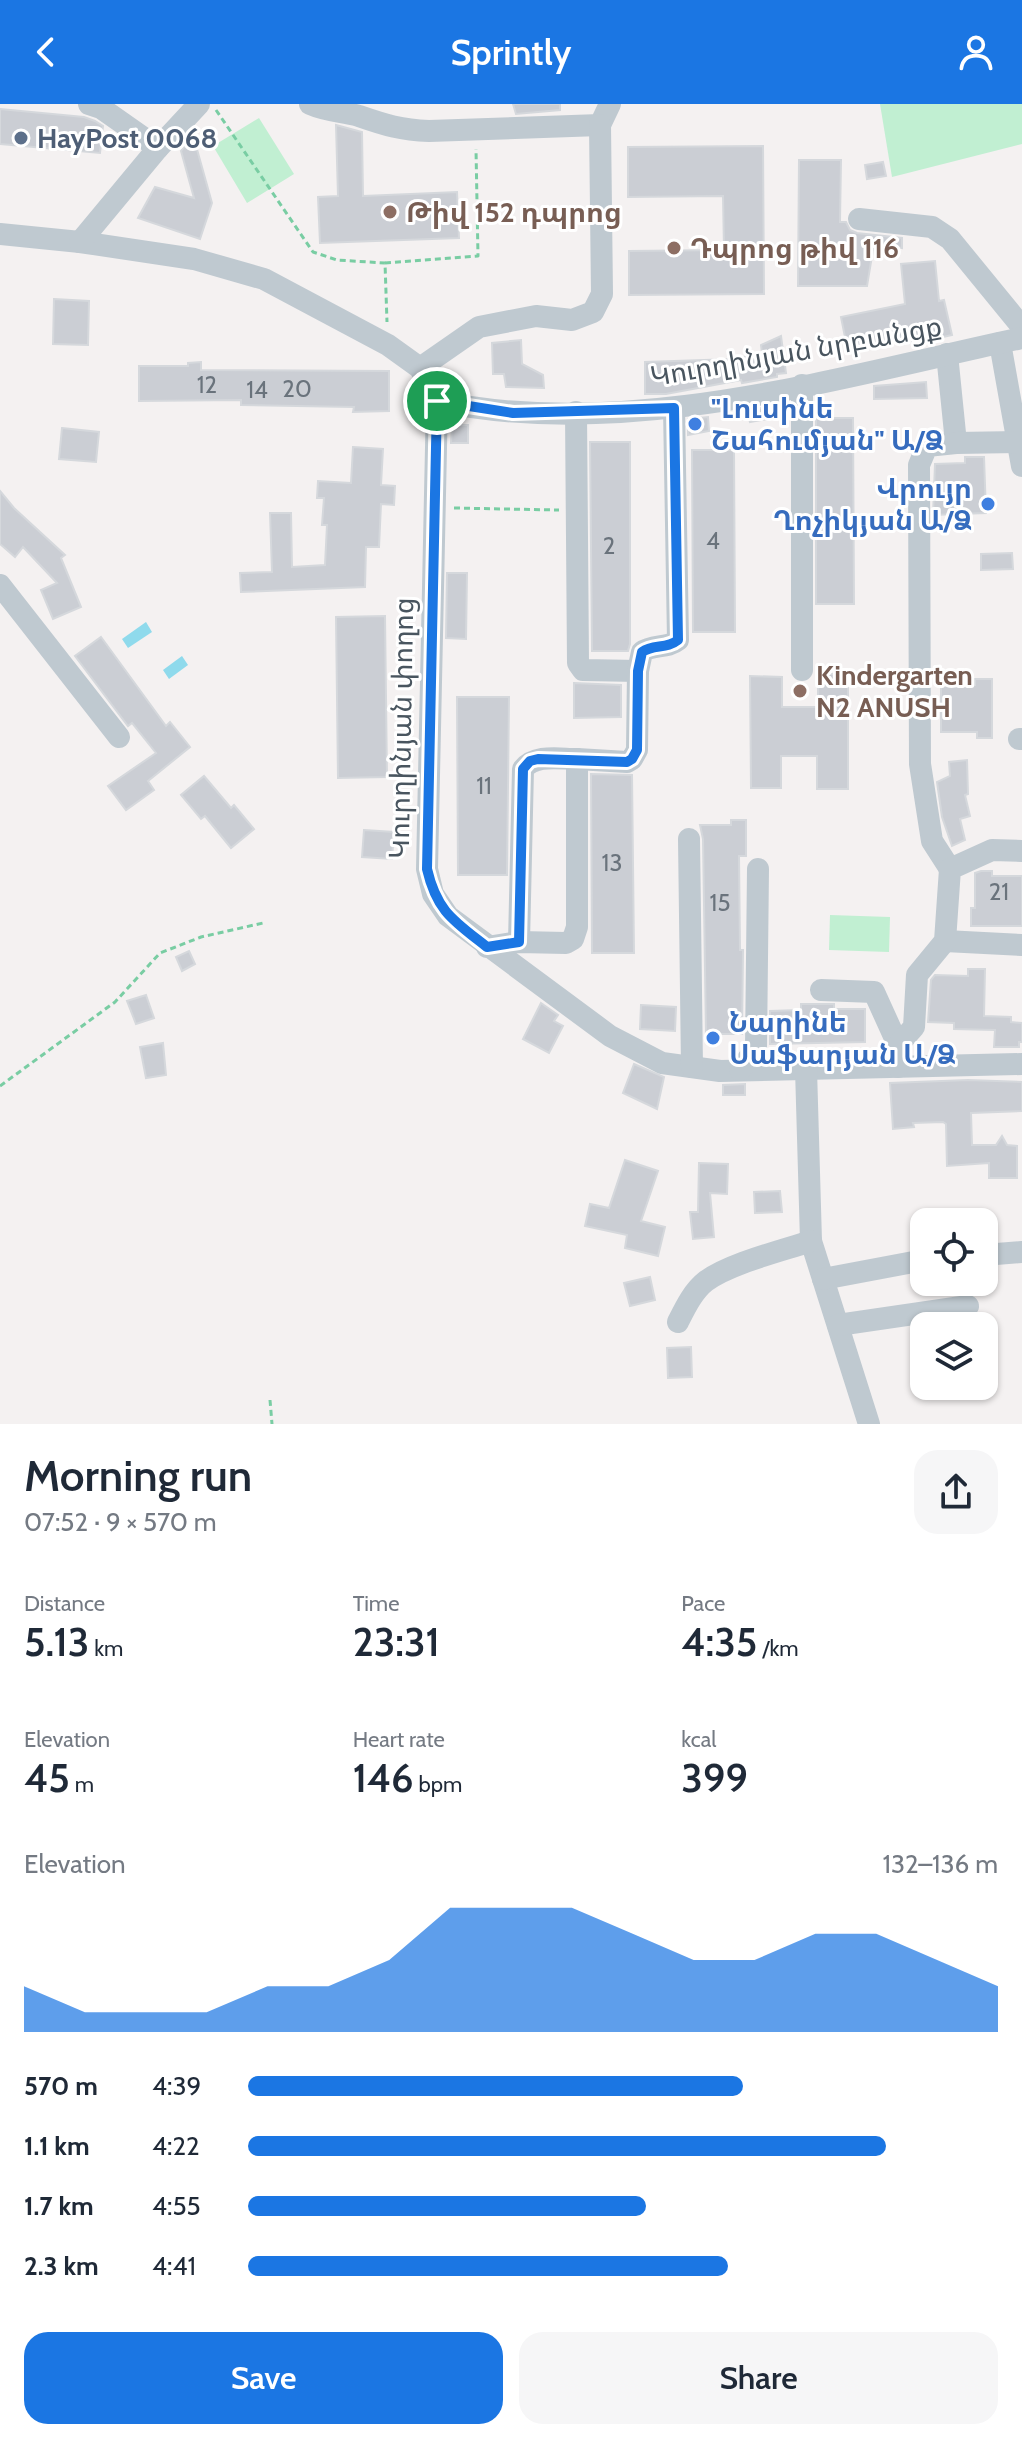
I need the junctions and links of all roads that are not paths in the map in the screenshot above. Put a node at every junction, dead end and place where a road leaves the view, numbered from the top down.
1 (89, 104) edge
2 (310, 104) edge
3 (610, 104) edge
4 (197, 106) edge
5 (600, 125) junction
6 (158, 148) junction
7 (859, 219) dead end
8 (0, 234) edge
9 (80, 242) junction
10 (1022, 327) edge
11 (1011, 340) edge
12 (947, 354) junction
13 (420, 368) junction
14 (802, 385) junction
15 (437, 401) junction
16 (674, 408) junction
17 (576, 412) junction
18 (1020, 442) edge
19 (956, 443) junction
20 (1022, 466) edge
21 (0, 585) edge
22 (802, 670) dead end
23 (638, 671) junction
24 (119, 737) dead end
25 (577, 759) junction
26 (689, 839) dead end
27 (1022, 851) edge
28 (758, 869) dead end
29 (950, 869) junction
30 (945, 941) junction
31 (519, 942) junction
32 (1022, 945) edge
33 (487, 947) junction
34 (821, 990) dead end
35 (898, 1056) junction
36 (1022, 1064) edge
37 (692, 1067) junction
38 (806, 1069) junction
39 (740, 1070) junction
40 (811, 1241) junction
41 (1022, 1252) edge
42 (998, 1254) edge
43 (910, 1263) edge
44 (823, 1279) junction
45 (968, 1306) dead end
46 (678, 1322) dead end
47 (838, 1325) junction
48 (869, 1424) edge

1 - 6 street
2 - 5 street
3 - 5 street
4 - 6 street
5 - 13 street
6 - 9 street
7 - 10 street
8 - 9 street, Կուրղինյան փողոց
9 - 13 street, Կուրղինյան փողոց
11 - 12 street, Կուրղինյան նրբանցք
11 - 18 street
12 - 14 street, Կուրղինյան նրբանցք
12 - 19 street
13 - 15 street, Կուրղինյան փողոց
14 - 16 street, Կուրղինյան նրբանցք
14 - 22 street
15 - 17 street, Կուրղինյան նրբանցք
15 - 33 street, Կուրղինյան փողոց
16 - 17 street, Կուրղինյան նրբանցք
16 - 23 street
17 - 23 street
18 - 19 street
18 - 20 street
19 - 29 street
21 - 24 street
23 - 25 street
25 - 31 street
25 - 31 street
26 - 37 street
27 - 29 street
28 - 39 street
29 - 30 street
30 - 32 street
30 - 35 street
31 - 33 street
33 - 37 street, Կուրղինյան փողոց
34 - 35 street
35 - 36 street, Կուրղինյան փողոց
35 - 38 street, Կուրղինյան փողոց
37 - 39 street, Կուրղինյան փողոց
38 - 39 street, Կուրղինյան փողոց
38 - 40 street
40 - 44 street
40 - 46 street
41 - 42 street
43 - 44 street
44 - 47 street
45 - 47 street
47 - 48 street

